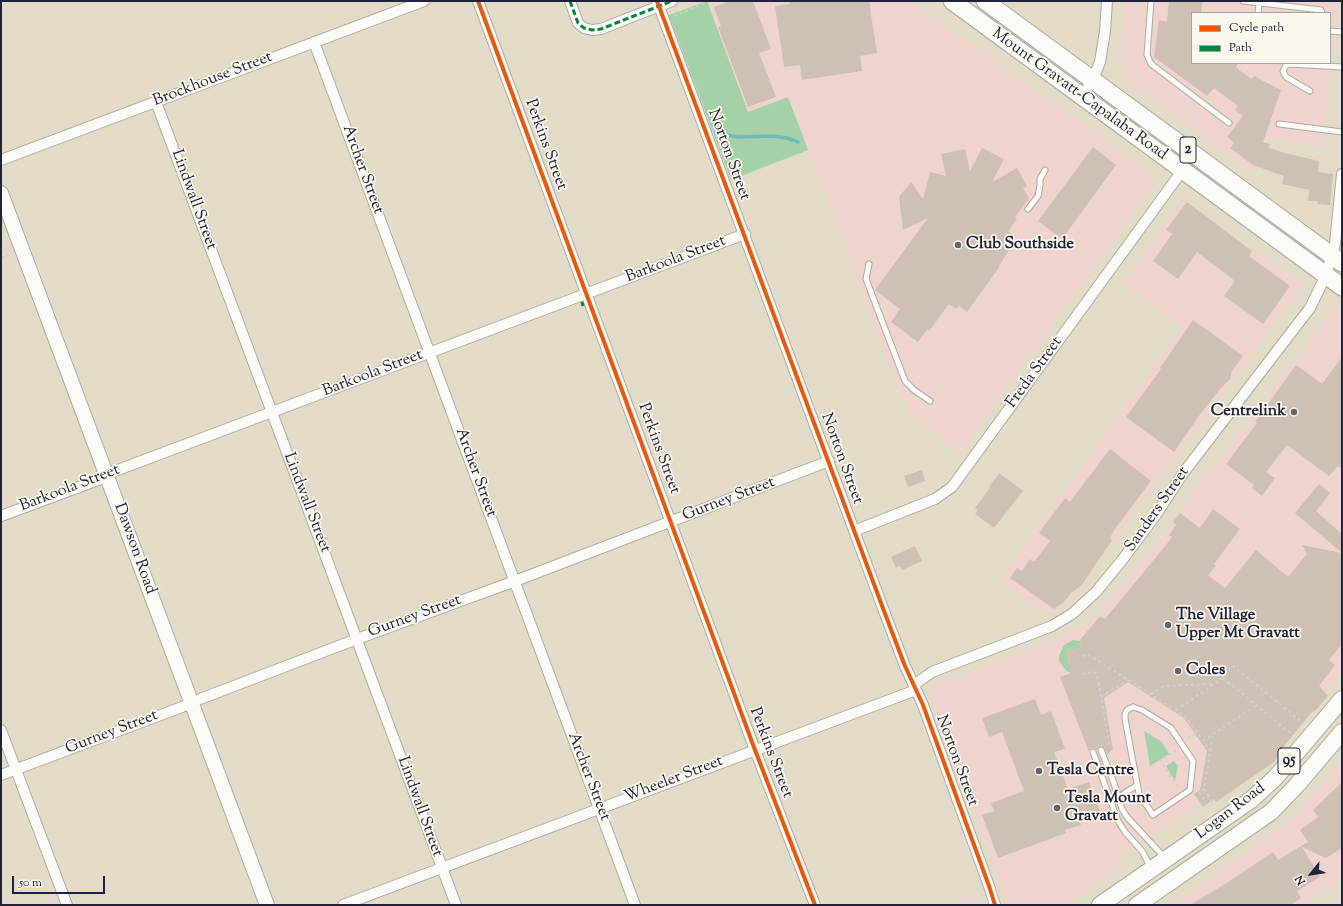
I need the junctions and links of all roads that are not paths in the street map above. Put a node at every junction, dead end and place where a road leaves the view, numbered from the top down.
1 (424, 1) edge
2 (478, 1) edge
3 (570, 1) edge
4 (672, 1) edge
5 (952, 1) edge
6 (985, 1) edge
7 (1107, 1) edge
8 (1151, 1) edge
9 (1243, 1) edge
10 (658, 3) edge
11 (1258, 3) junction
12 (1258, 12) edge
13 (1322, 12) edge
14 (1331, 31) edge
15 (1342, 32) edge
16 (314, 42) junction
17 (1342, 67) edge
18 (1093, 79) junction
19 (1310, 91) dead end
20 (1082, 97) junction
21 (156, 102) junction
22 (1229, 123) dead end
23 (1278, 124) dead end
24 (1342, 132) edge
25 (1, 160) edge
26 (1045, 170) dead end
27 (1182, 171) junction
28 (1342, 174) edge
29 (1, 193) edge
30 (1028, 209) dead end
31 (744, 234) junction
32 (1337, 260) edge
33 (869, 264) dead end
34 (1326, 275) junction
35 (1342, 288) edge
36 (587, 294) junction
37 (430, 353) junction
38 (930, 401) dead end
39 (272, 412) junction
40 (829, 461) junction
41 (107, 476) junction
42 (1, 516) edge
43 (672, 522) junction
44 (854, 531) junction
45 (515, 581) junction
46 (357, 639) junction
47 (915, 687) junction
48 (1342, 699) edge
49 (191, 703) junction
50 (1, 730) edge
51 (1342, 732) edge
52 (755, 750) junction
53 (1101, 750) dead end
54 (1093, 752) dead end
55 (16, 770) junction
56 (1, 775) edge
57 (1137, 785) junction
58 (1118, 797) junction
59 (1110, 802) junction
60 (600, 808) junction
61 (1166, 859) junction
62 (441, 868) junction
63 (1151, 869) junction
64 (66, 905) edge
65 (267, 905) edge
66 (343, 905) edge
67 (456, 905) edge
68 (635, 905) edge
69 (814, 905) edge
70 (995, 905) edge
71 (1100, 905) edge
72 (1137, 905) edge

1 - 16 street, Brockhouse Street
2 - 36 street, Perkins Street
3 - 10 street
4 - 10 street
5 - 20 highway, Mount Gravatt-Capalaba Road / 2
6 - 18 highway, Mount Gravatt-Capalaba Road / 2
7 - 18 street
8 - 22 lane
9 - 11 lane
10 - 31 street, Norton Street
11 - 12 lane
11 - 13 lane
14 - 15 lane
16 - 21 street, Brockhouse Street
16 - 37 street, Archer Street
17 - 19 lane
18 - 20 street
18 - 32 highway, Mount Gravatt-Capalaba Road / 2
20 - 27 highway, Mount Gravatt-Capalaba Road / 2
21 - 25 street, Brockhouse Street
21 - 39 street, Lindwall Street
23 - 24 lane
26 - 30 lane
27 - 34 highway, Mount Gravatt-Capalaba Road / 2
27 - 44 street, Freda Street
28 - 32 street, Sanders Street
29 - 41 main road, Dawson Road
31 - 36 street, Barkoola Street
31 - 40 street, Norton Street
32 - 34 street, Sanders Street
33 - 38 lane
34 - 35 highway, Mount Gravatt-Capalaba Road / 2
34 - 47 street, Sanders Street
36 - 37 street, Barkoola Street
36 - 43 street, Perkins Street
37 - 39 street, Barkoola Street
37 - 45 street, Archer Street
39 - 41 street, Barkoola Street
39 - 46 street, Lindwall Street
40 - 43 street, Gurney Street
40 - 44 street, Norton Street
41 - 42 street, Barkoola Street
41 - 49 main road, Dawson Road
43 - 45 street, Gurney Street
43 - 52 street, Perkins Street
44 - 47 street, Norton Street
45 - 46 street, Gurney Street
45 - 60 street, Archer Street
46 - 49 street, Gurney Street
46 - 62 street, Lindwall Street
47 - 52 street, Wheeler Street
47 - 70 street, Norton Street
48 - 61 main road, Logan Road / 95
49 - 55 street, Gurney Street
49 - 65 main road, Dawson Road
50 - 55 street
51 - 72 main road, Logan Road / 95
52 - 60 street, Wheeler Street
52 - 69 street, Perkins Street
53 - 58 lane
54 - 59 lane
55 - 56 street, Gurney Street
55 - 64 street
57 - 57 lane
57 - 58 lane
58 - 59 lane
58 - 61 lane
59 - 63 lane
60 - 62 street, Wheeler Street
60 - 68 street, Archer Street
61 - 63 main road, Logan Road / 95
62 - 66 street, Wheeler Street
62 - 67 street, Lindwall Street
63 - 71 main road, Logan Road / 95

